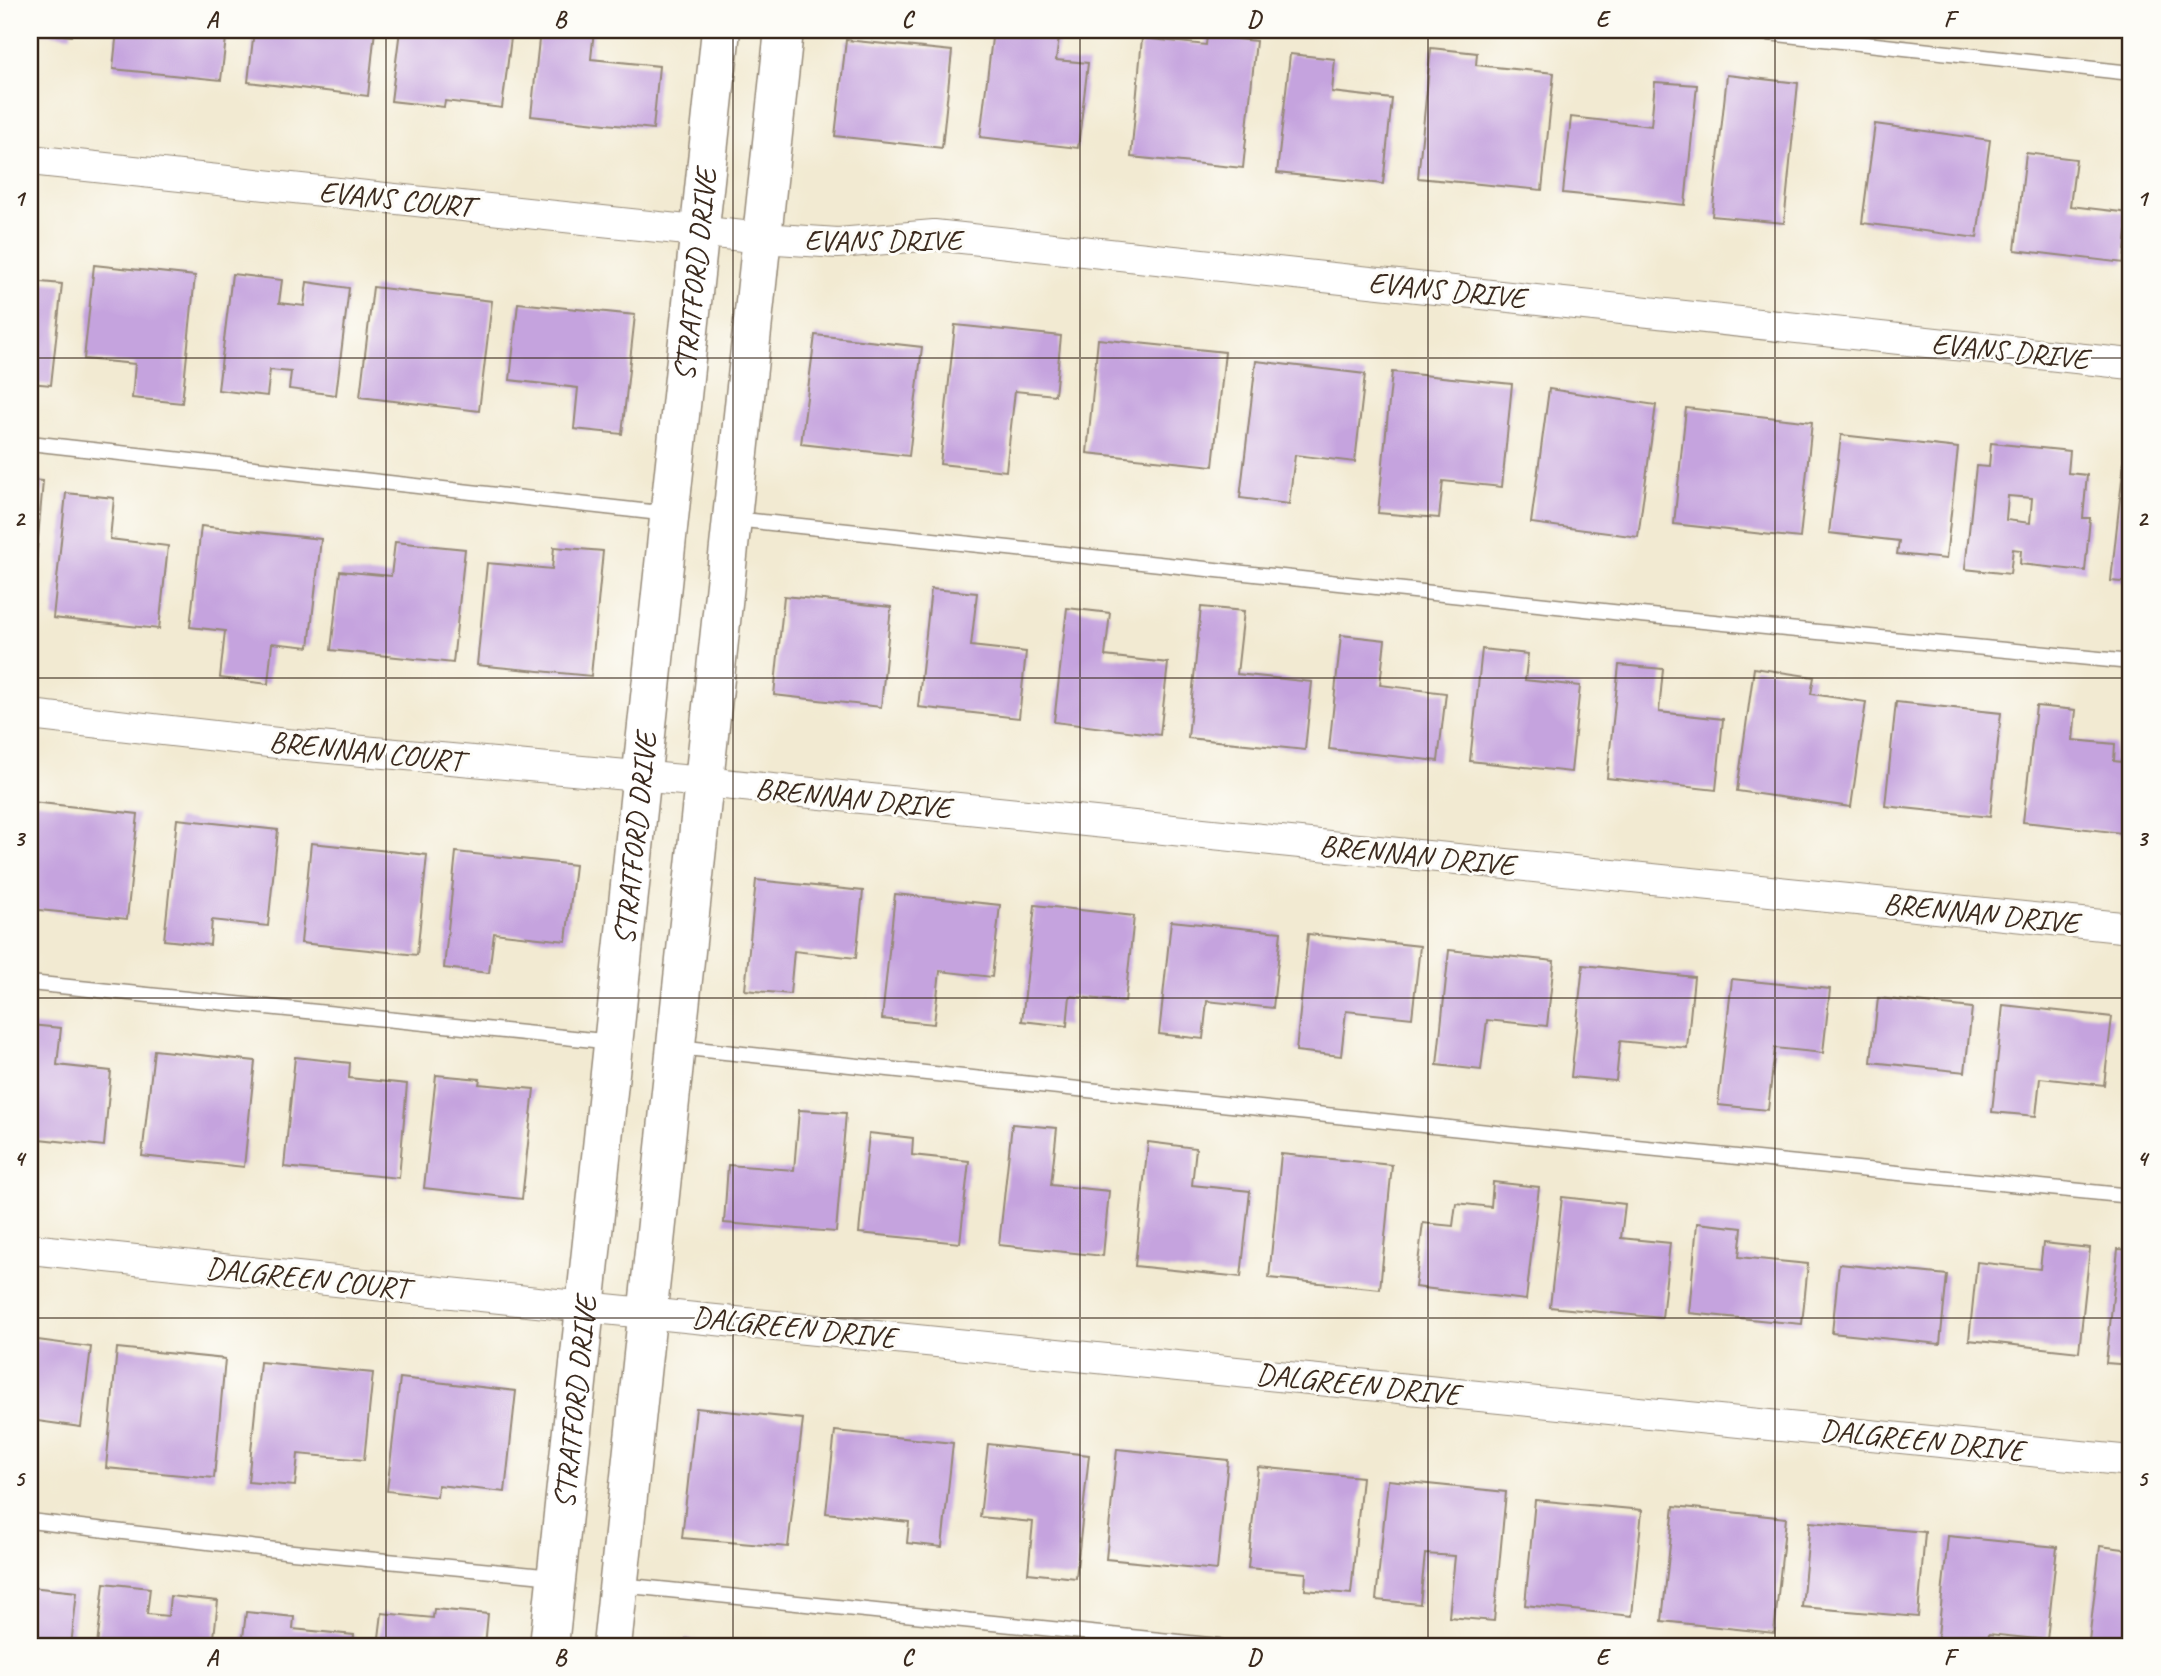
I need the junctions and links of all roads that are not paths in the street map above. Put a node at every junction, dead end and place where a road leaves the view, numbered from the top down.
1 (721, 30) edge
2 (784, 30) edge
3 (1740, 30) edge
4 (2131, 73) edge
5 (30, 160) edge
6 (698, 232) junction
7 (762, 238) junction
8 (2131, 364) edge
9 (30, 443) edge
10 (670, 514) junction
11 (733, 519) junction
12 (2131, 662) edge
13 (30, 715) edge
14 (642, 778) junction
15 (704, 782) junction
16 (2131, 928) edge
17 (30, 982) edge
18 (614, 1042) junction
19 (676, 1047) junction
20 (2131, 1196) edge
21 (30, 1249) edge
22 (585, 1307) junction
23 (649, 1313) junction
24 (2131, 1461) edge
25 (30, 1521) edge
26 (556, 1577) junction
27 (619, 1585) junction
28 (549, 1646) edge
29 (612, 1646) edge
30 (1219, 1646) edge

1 - 6 street, STRATFORD DRIVE
2 - 7 street, STRATFORD DRIVE
3 - 4 lane
5 - 6 street, EVANS COURT
6 - 7 street, EVANS COURT
6 - 10 street, STRATFORD DRIVE
7 - 8 street, EVANS DRIVE
7 - 11 street, STRATFORD DRIVE
9 - 10 lane
10 - 14 street, STRATFORD DRIVE
11 - 12 lane
11 - 15 street, STRATFORD DRIVE
13 - 14 street, BRENNAN COURT
14 - 15 street, BRENNAN COURT
14 - 18 street, STRATFORD DRIVE
15 - 16 street, BRENNAN DRIVE
15 - 19 street, STRATFORD DRIVE
17 - 18 lane
18 - 22 street, STRATFORD DRIVE
19 - 20 lane
19 - 23 street, STRATFORD DRIVE
21 - 22 street, DALGREEN COURT
22 - 23 street, DALGREEN DRIVE
22 - 26 street, STRATFORD DRIVE
23 - 24 street, DALGREEN DRIVE
23 - 27 street, STRATFORD DRIVE
25 - 26 lane
26 - 28 street, STRATFORD DRIVE
27 - 29 street, STRATFORD DRIVE
27 - 30 lane

